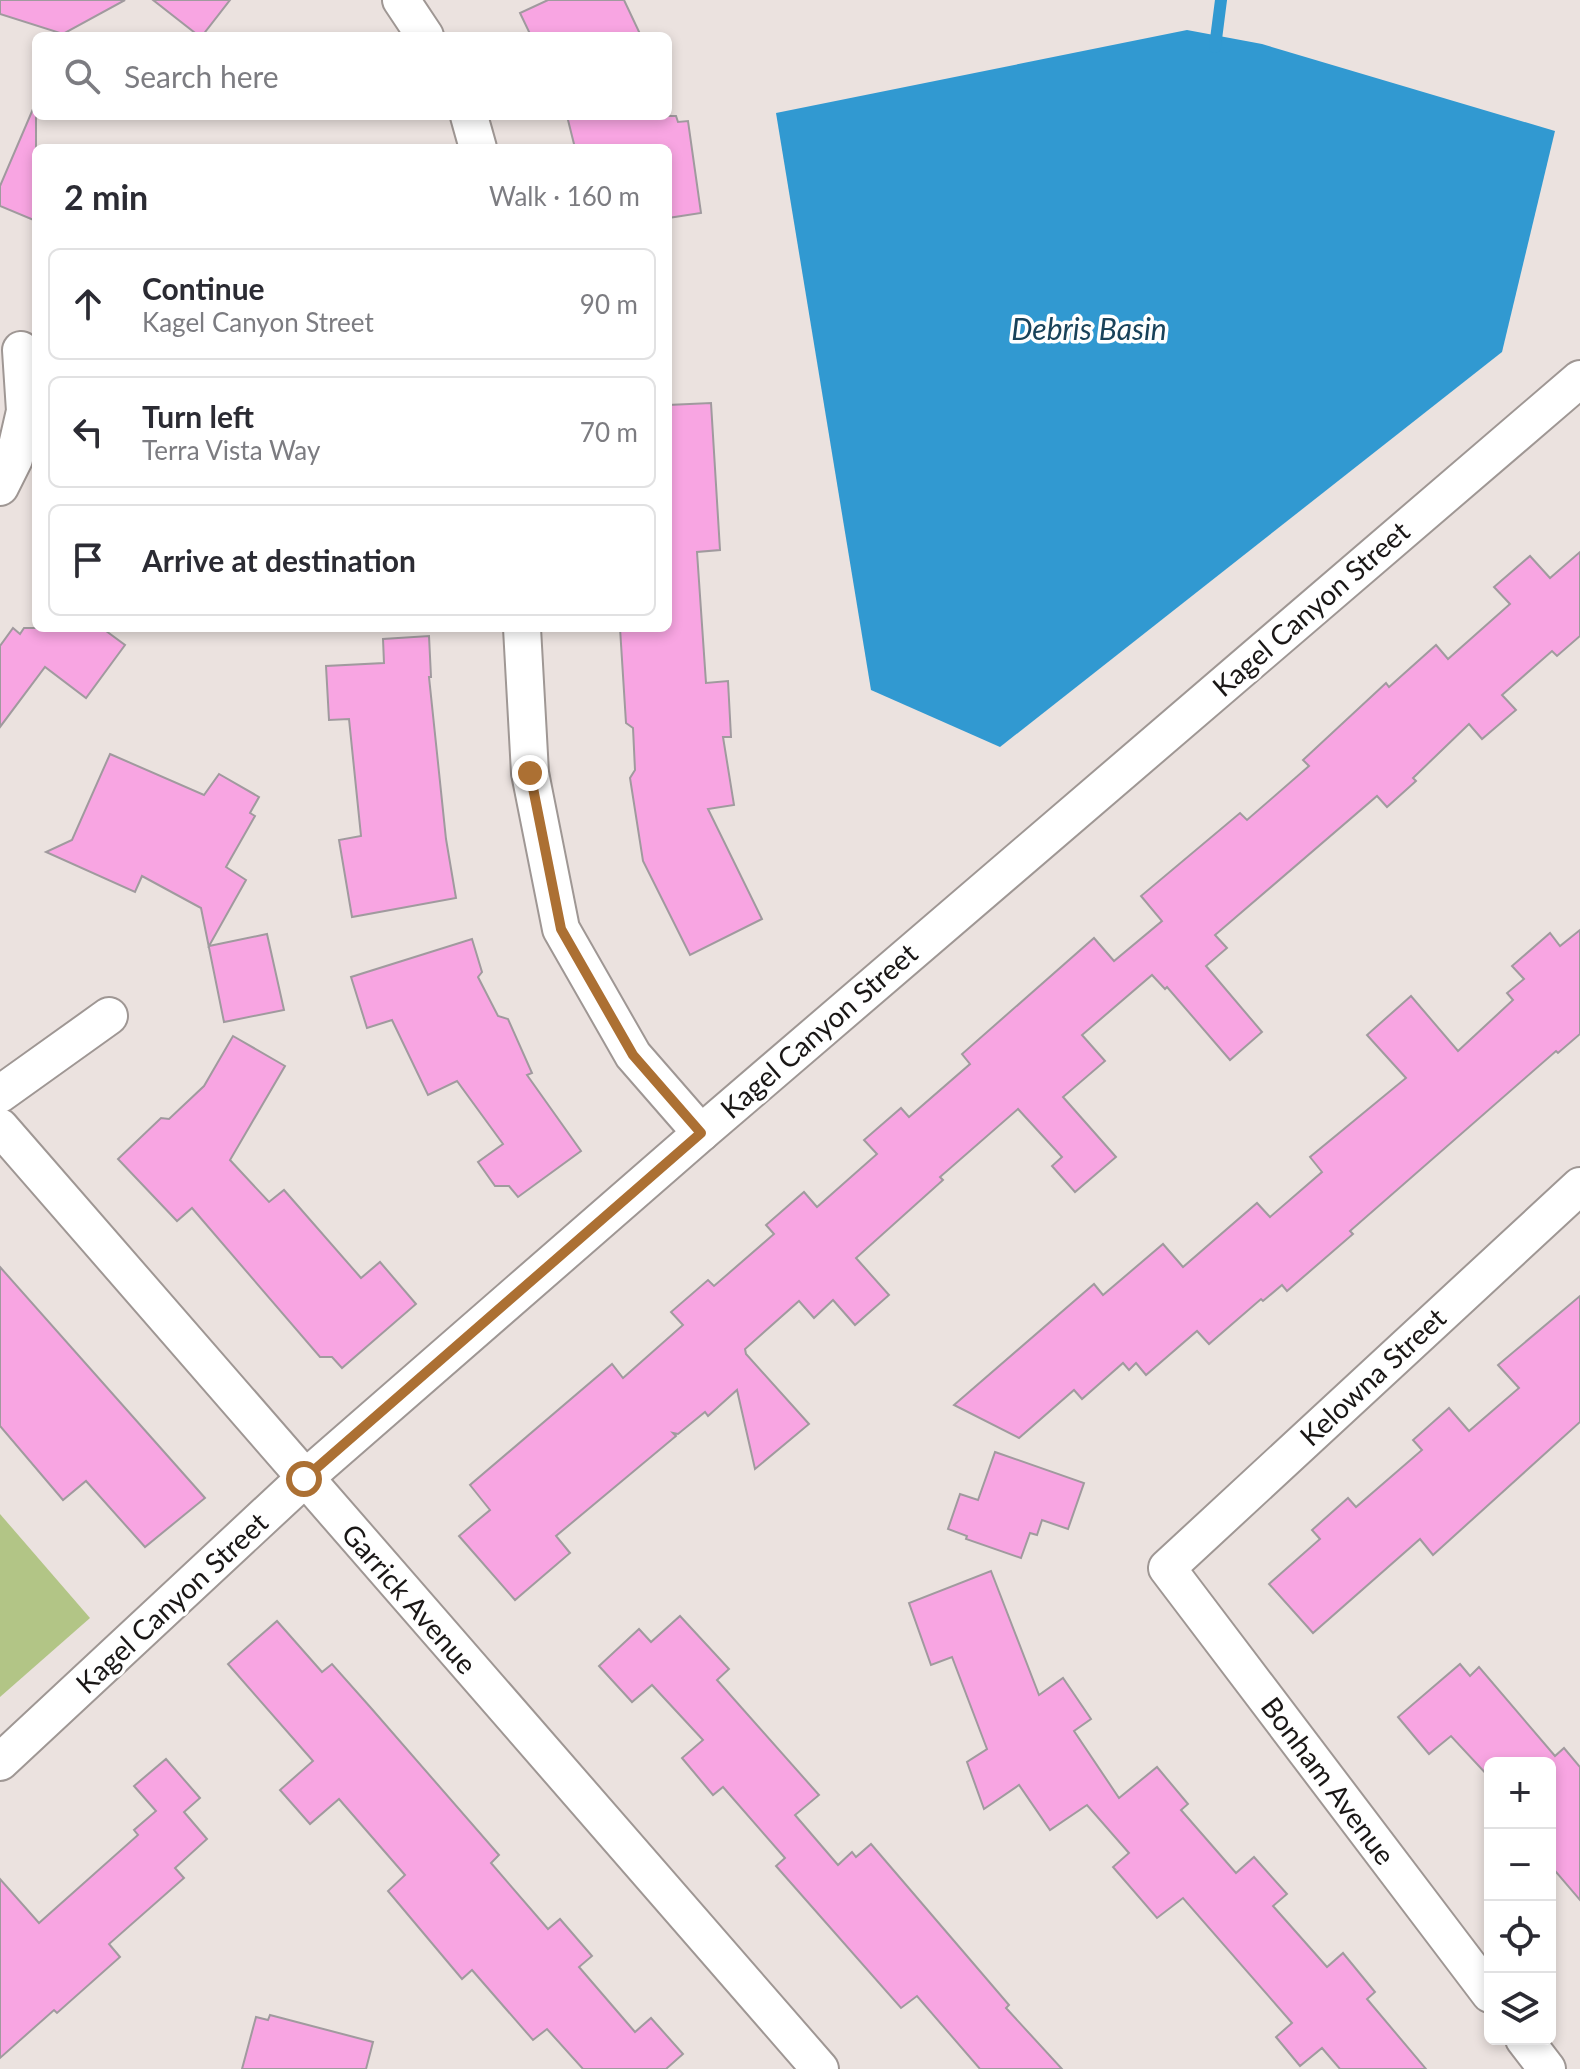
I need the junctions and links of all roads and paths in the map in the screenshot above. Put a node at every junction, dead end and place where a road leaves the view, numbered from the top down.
1 (401, 0) edge
2 (422, 32) edge
3 (470, 120) edge
4 (477, 144) edge
5 (21, 350) dead end
6 (1580, 379) edge
7 (0, 487) edge
8 (522, 632) edge
9 (109, 1016) dead end
10 (0, 1094) edge
11 (0, 1127) edge
12 (701, 1133) junction
13 (1580, 1186) edge
14 (304, 1479) junction
15 (1167, 1568) joint
16 (0, 1762) edge
17 (1484, 1986) edge
18 (1529, 2045) edge
19 (820, 2069) edge
20 (1547, 2069) edge

1 - 2 street
3 - 4 street
5 - 7 street
6 - 12 street, Kagel Canyon Street
8 - 12 street
9 - 10 street
11 - 14 street, Garrick Avenue
12 - 14 street, Kagel Canyon Street
13 - 15 street, Kelowna Street
14 - 16 street, Kagel Canyon Street
14 - 19 street, Garrick Avenue
15 - 17 street, Bonham Avenue
18 - 20 street

